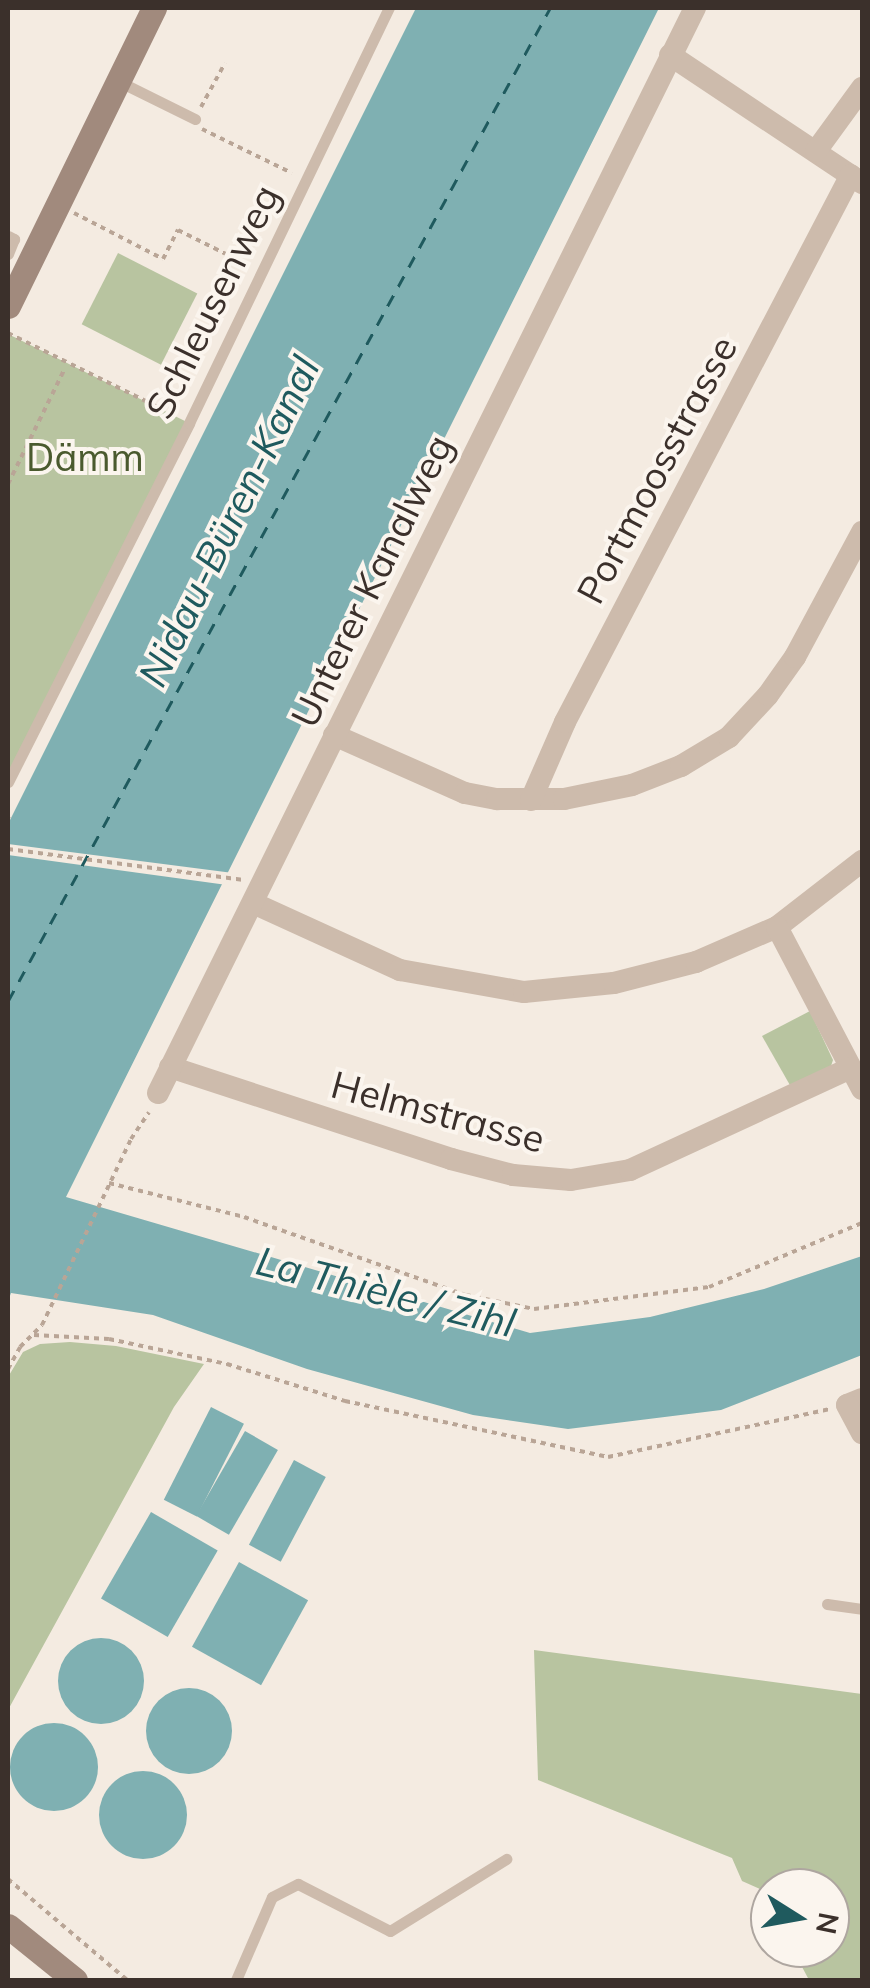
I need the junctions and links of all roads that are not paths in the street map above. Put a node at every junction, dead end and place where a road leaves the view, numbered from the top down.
1 (154, 8) edge
2 (389, 8) edge
3 (696, 8) edge
4 (670, 55) junction
5 (118, 80) junction
6 (862, 88) edge
7 (194, 119) road end
8 (816, 151) junction
9 (857, 179) edge
10 (8, 236) edge
11 (8, 254) edge
12 (15, 272) edge
13 (8, 306) edge
14 (862, 532) edge
15 (334, 735) junction
16 (8, 782) edge
17 (531, 800) junction
18 (862, 862) edge
19 (253, 903) junction
20 (776, 927) junction
21 (170, 1067) junction
22 (857, 1078) edge
23 (158, 1093) road end
24 (854, 1402) edge
25 (862, 1433) edge
26 (827, 1604) dead end
27 (862, 1609) edge
28 (506, 1859) dead end
29 (8, 1926) edge
30 (74, 1980) edge
31 (236, 1980) edge

1 - 5 main road
2 - 16 lane, Schleusenweg
3 - 4 street, Unterer Kanalweg
4 - 8 street
4 - 15 street, Unterer Kanalweg
5 - 7 lane
5 - 12 main road
6 - 8 street
8 - 9 street
9 - 17 street, Portmoosstrasse
10 - 11 lane
12 - 13 main road
14 - 17 street
15 - 17 street
15 - 19 street, Unterer Kanalweg
18 - 20 street
19 - 20 street
19 - 21 street, Unterer Kanalweg
20 - 22 street
21 - 22 street, Helmstrasse
21 - 23 street, Unterer Kanalweg
24 - 25 street
26 - 27 lane
28 - 31 lane
29 - 30 main road

